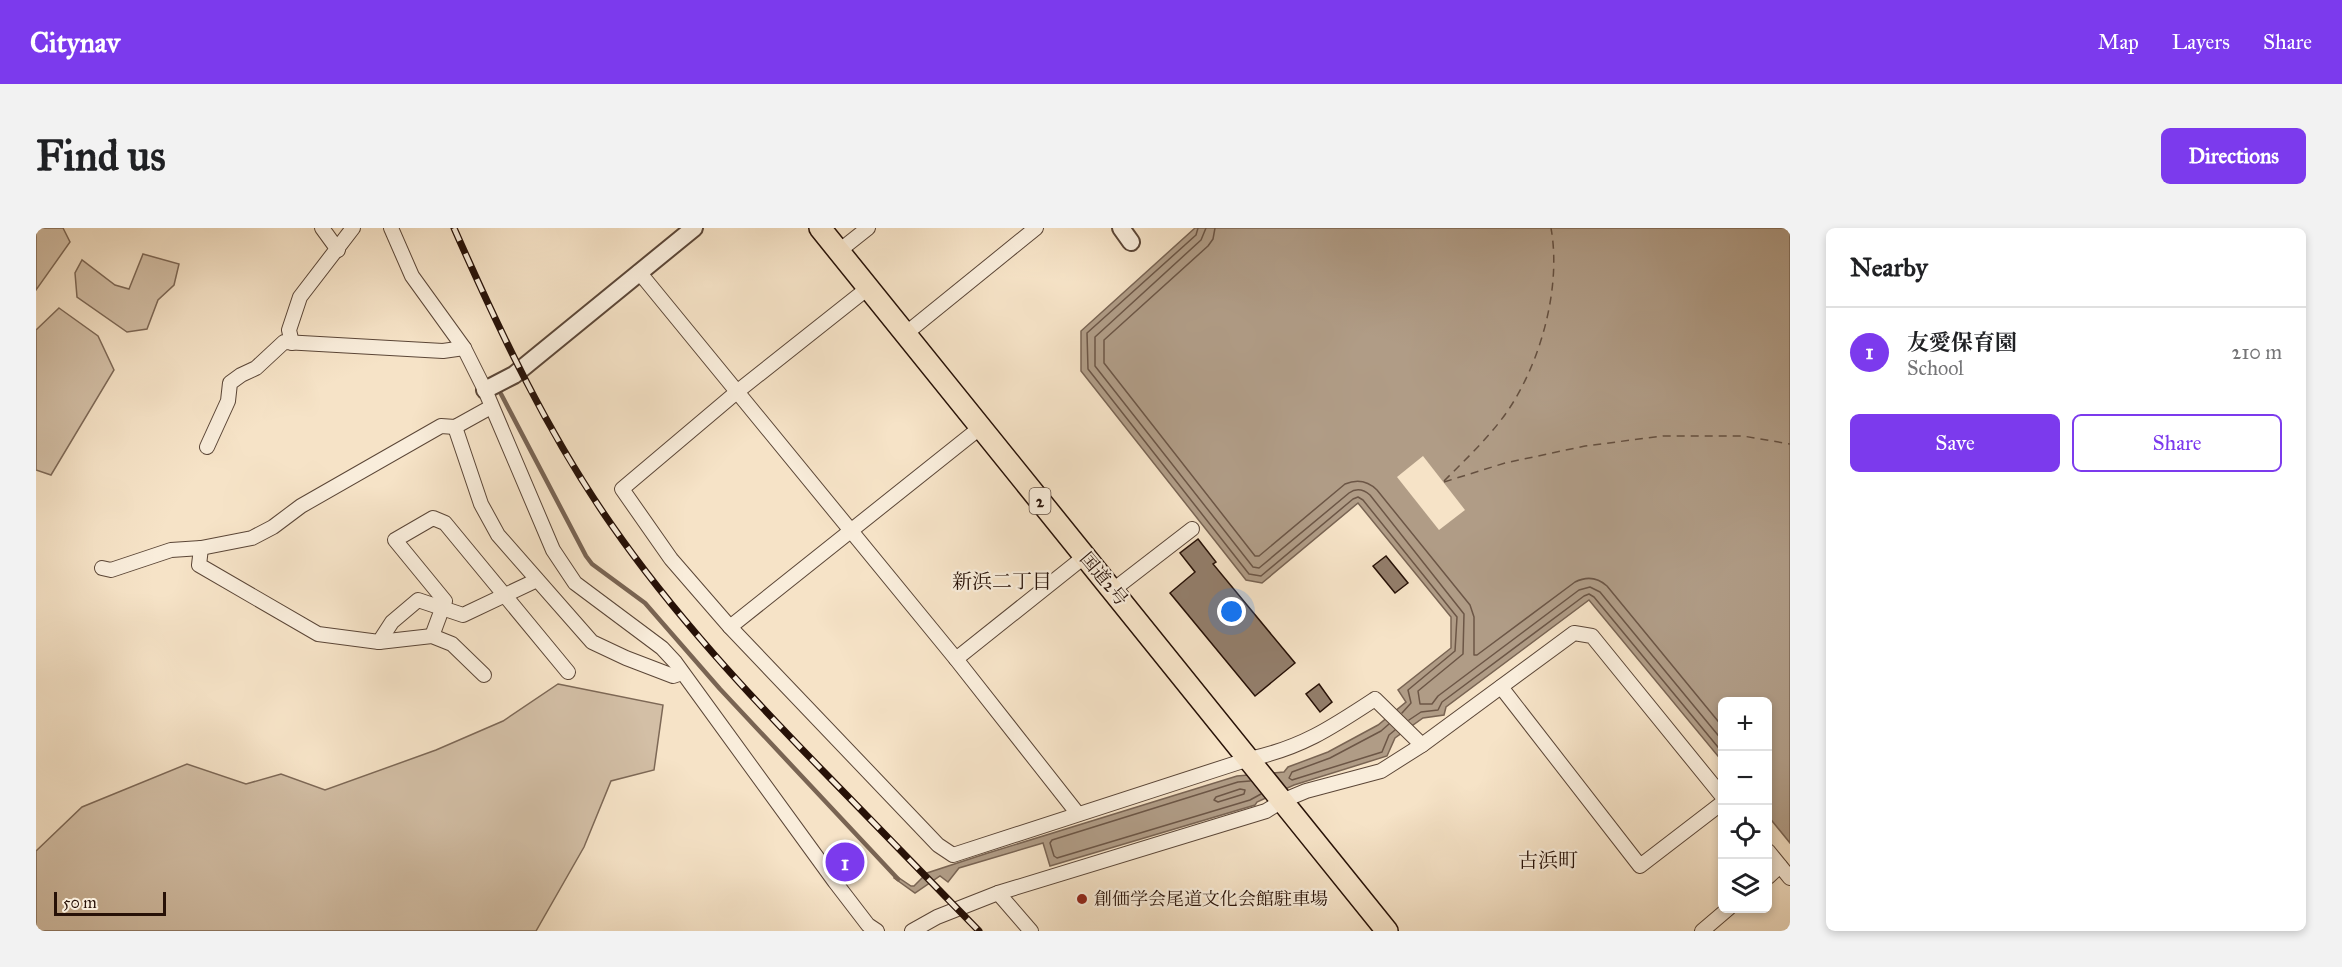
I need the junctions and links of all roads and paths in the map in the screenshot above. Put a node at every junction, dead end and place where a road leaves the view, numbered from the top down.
1 (322, 228) edge
2 (353, 228) edge
3 (391, 228) edge
4 (694, 228) edge
5 (820, 228) edge
6 (868, 228) edge
7 (1036, 228) edge
8 (1120, 228) edge
9 (1131, 242) dead end
10 (338, 250) junction
11 (839, 251) junction
12 (639, 272) junction
13 (868, 288) junction
14 (904, 334) junction
15 (292, 343) junction
16 (464, 348) junction
17 (484, 390) junction
18 (738, 391) junction
19 (491, 407) junction
20 (455, 427) junction
21 (981, 427) junction
22 (207, 447) dead end
23 (1192, 529) dead end
24 (851, 532) junction
25 (201, 548) junction
26 (1084, 556) junction
27 (102, 568) dead end
28 (537, 580) junction
29 (1113, 590) junction
30 (504, 595) junction
31 (443, 609) junction
32 (730, 627) junction
33 (432, 636) junction
34 (379, 642) junction
35 (956, 659) junction
36 (568, 672) dead end
37 (682, 673) junction
38 (484, 675) dead end
39 (1501, 687) junction
40 (1422, 746) junction
41 (1254, 766) junction
42 (1718, 791) edge
43 (1278, 797) junction
44 (1719, 805) edge
45 (1078, 814) junction
46 (1772, 857) edge
47 (1780, 866) junction
48 (1772, 873) edge
49 (1790, 878) edge
50 (998, 893) junction
51 (1725, 913) edge
52 (1379, 928) edge
53 (877, 931) edge
54 (912, 931) edge
55 (1031, 931) edge
56 (1702, 931) edge

1 - 10 street
2 - 10 street
3 - 16 street
4 - 12 street
5 - 11 highway, 国道2号 / 2
6 - 11 street
7 - 14 street
8 - 9 street
10 - 15 street
11 - 13 highway, 国道2号 / 2
12 - 17 street
12 - 18 street
13 - 14 highway, 国道2号 / 2
13 - 18 street
14 - 21 highway, 国道2号 / 2
15 - 16 street
15 - 22 street
16 - 17 street
17 - 19 street
18 - 24 street
18 - 32 street
19 - 20 street
19 - 37 street
20 - 25 street
20 - 28 street
21 - 24 street
21 - 26 highway, 国道2号 / 2
23 - 29 street
24 - 32 street
24 - 35 street
25 - 27 street
25 - 34 street
26 - 29 highway, 国道2号 / 2
26 - 35 street
28 - 30 street
28 - 37 street
29 - 41 highway, 国道2号 / 2
30 - 31 street
30 - 31 street
30 - 36 street
31 - 33 street
31 - 34 street
32 - 45 street
33 - 34 street
33 - 38 street
35 - 45 street
37 - 53 street
39 - 40 street
39 - 42 street
39 - 44 street
40 - 41 street
40 - 43 street
41 - 43 highway, 国道2号 / 2
41 - 45 street
43 - 50 street
43 - 52 highway, 国道2号 / 2
46 - 47 street
47 - 48 street
47 - 49 street
50 - 54 street
50 - 55 street
51 - 56 street

